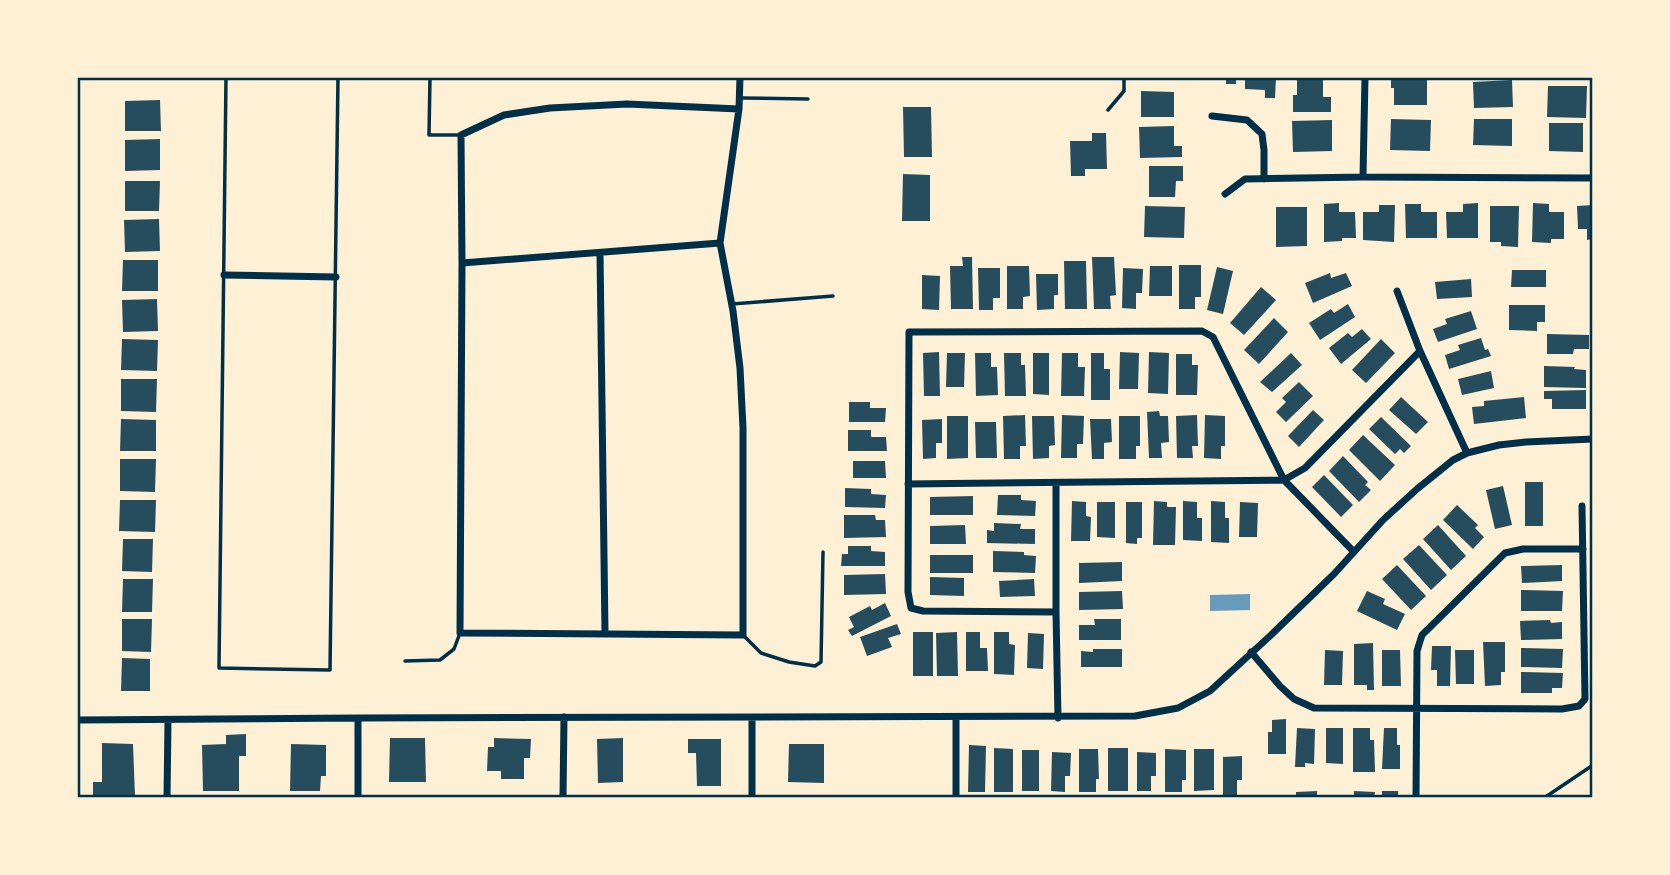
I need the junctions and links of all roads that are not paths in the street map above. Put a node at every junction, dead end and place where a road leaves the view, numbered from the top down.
1 (226, 77) edge
2 (338, 77) edge
3 (430, 77) edge
4 (740, 77) edge
5 (1124, 77) edge
6 (1365, 77) edge
7 (739, 98) junction
8 (808, 99) dead end
9 (739, 109) junction
10 (1108, 110) dead end
11 (1212, 116) dead end
12 (461, 135) junction
13 (1363, 177) junction
14 (1593, 178) edge
15 (1264, 179) junction
16 (1224, 194) dead end
17 (720, 243) junction
18 (600, 253) junction
19 (462, 263) junction
20 (224, 275) junction
21 (335, 277) junction
22 (1397, 291) dead end
23 (833, 296) dead end
24 (732, 304) junction
25 (1420, 351) junction
26 (1593, 439) edge
27 (1467, 453) junction
28 (1284, 480) junction
29 (1056, 483) junction
30 (908, 484) junction
31 (1582, 506) dead end
32 (1583, 549) junction
33 (823, 552) dead end
34 (1354, 552) junction
35 (1056, 612) junction
36 (460, 633) junction
37 (605, 633) junction
38 (743, 635) junction
39 (1251, 652) junction
40 (405, 662) dead end
41 (1417, 709) junction
42 (358, 718) junction
43 (564, 718) junction
44 (752, 718) junction
45 (956, 718) junction
46 (1059, 718) junction
47 (77, 720) edge
48 (168, 720) junction
49 (1593, 765) edge
50 (167, 798) edge
51 (358, 798) edge
52 (563, 798) edge
53 (752, 798) edge
54 (956, 798) edge
55 (1416, 798) edge
56 (1544, 798) edge

1 - 20 lane
2 - 21 lane
3 - 12 lane
4 - 7 street
5 - 10 lane
6 - 13 street
7 - 8 lane
7 - 9 street
9 - 12 street
9 - 17 street
11 - 15 street
12 - 19 street
13 - 14 street
13 - 15 street
15 - 16 street
17 - 18 street
17 - 24 street
18 - 19 street
18 - 37 street
19 - 36 street
20 - 21 street
20 - 21 lane
22 - 25 street
23 - 24 lane
24 - 38 street
25 - 27 street
25 - 28 street
26 - 27 street
27 - 34 street
28 - 29 street
28 - 30 street
28 - 34 street
29 - 30 street
29 - 35 street
30 - 35 street
31 - 32 street
32 - 41 street
32 - 41 street
33 - 38 lane
34 - 39 street
35 - 46 street
36 - 37 street
36 - 40 lane
37 - 38 street
39 - 41 street
39 - 46 street
41 - 55 street
42 - 43 street
42 - 48 street
42 - 51 street
43 - 44 street
43 - 52 street
44 - 45 street
44 - 53 street
45 - 46 street
45 - 54 street
47 - 48 street
48 - 50 street
49 - 56 lane

